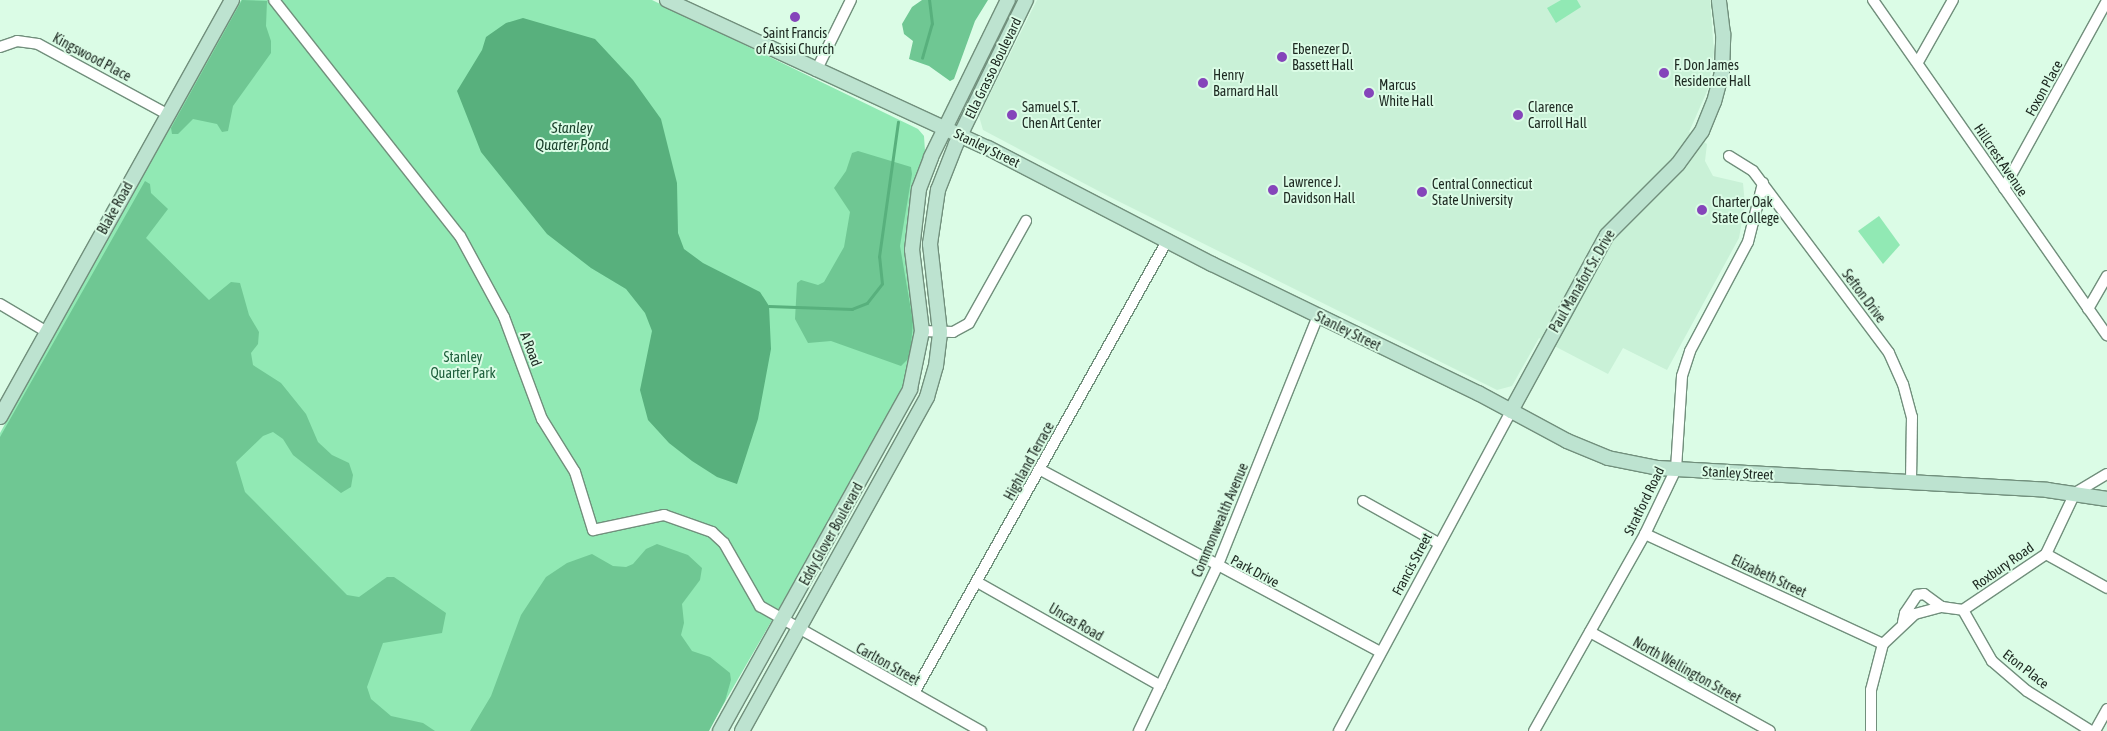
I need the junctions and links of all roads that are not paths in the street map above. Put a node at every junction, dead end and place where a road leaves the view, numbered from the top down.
1 (232, 0) edge
2 (274, 0) edge
3 (667, 0) edge
4 (851, 0) edge
5 (1008, 0) edge
6 (1026, 0) edge
7 (1719, 0) edge
8 (1873, 0) edge
9 (1953, 0) edge
10 (2107, 1) edge
11 (0, 47) edge
12 (1918, 62) junction
13 (816, 71) junction
14 (167, 114) junction
15 (945, 128) junction
16 (960, 135) junction
17 (1729, 156) dead end
18 (1763, 183) junction
19 (2004, 188) junction
20 (1026, 222) dead end
21 (1167, 241) junction
22 (2107, 276) edge
23 (0, 304) edge
24 (2088, 309) junction
25 (1318, 316) junction
26 (922, 331) junction
27 (940, 331) junction
28 (47, 332) junction
29 (2107, 335) edge
30 (1511, 411) junction
31 (0, 417) edge
32 (1040, 469) junction
33 (1676, 469) junction
34 (864, 474) junction
35 (2107, 474) edge
36 (1911, 482) junction
37 (881, 483) junction
38 (2075, 493) junction
39 (2107, 499) edge
40 (1363, 501) dead end
41 (1644, 534) junction
42 (1438, 543) junction
43 (2046, 554) junction
44 (1217, 566) junction
45 (977, 582) junction
46 (2107, 588) edge
47 (1942, 607) junction
48 (1963, 610) junction
49 (782, 621) junction
50 (1903, 622) junction
51 (798, 630) junction
52 (1590, 632) junction
53 (1883, 644) junction
54 (1380, 652) junction
55 (1161, 686) junction
56 (914, 693) junction
57 (2107, 709) edge
58 (720, 731) edge
59 (742, 731) edge
60 (981, 731) edge
61 (1139, 731) edge
62 (1339, 731) edge
63 (1534, 731) edge
64 (1770, 731) edge
65 (1871, 731) edge
66 (2091, 731) edge
67 (2095, 731) edge

1 - 14 street, Blake Road
2 - 49 street, A Road
3 - 13 street, Stanley Street
4 - 13 street
5 - 15 street, Ella Grasso Boulevard
6 - 16 street, Ella Grasso Boulevard
7 - 30 street, Paul Manafort Sr. Drive
8 - 12 street, Hillcrest Avenue
9 - 12 street
10 - 19 street, Foxon Place
11 - 14 street, Kingswood Place
12 - 19 street, Hillcrest Avenue
13 - 15 street, Stanley Street
14 - 28 street, Blake Road
15 - 16 street, Stanley Street
15 - 26 street, Eddy Glover Boulevard
16 - 21 street, Stanley Street
16 - 27 street, Eddy Glover Boulevard
17 - 18 street, Sefton Drive
18 - 33 street, Stratford Road
18 - 36 street, Sefton Drive
19 - 24 street, Hillcrest Avenue
20 - 27 street
21 - 25 street, Stanley Street
21 - 32 street, Highland Terrace
22 - 24 street
23 - 28 street
24 - 29 street, Hillcrest Avenue
25 - 30 street, Stanley Street
25 - 44 street, Commonwealth Avenue
26 - 27 street
26 - 34 street, Eddy Glover Boulevard
27 - 37 street, Eddy Glover Boulevard
28 - 31 street, Blake Road
30 - 33 street, Stanley Street
30 - 42 street, Francis Street
32 - 44 street, Park Drive
32 - 45 street, Highland Terrace
33 - 36 street, Stanley Street
33 - 41 street, Stratford Road
34 - 37 street
34 - 49 street, Eddy Glover Boulevard
35 - 38 street
36 - 38 street, Stanley Street
37 - 51 street, Eddy Glover Boulevard
38 - 39 street, Stanley Street
38 - 43 street, Roxbury Road
40 - 42 street
41 - 52 street, Stratford Road
41 - 53 street, Elizabeth Street
42 - 54 street, Francis Street
43 - 46 street
43 - 48 street, Roxbury Road
44 - 54 street, Park Drive
44 - 55 street, Commonwealth Avenue
45 - 55 street, Uncas Road
45 - 56 street, Highland Terrace
47 - 48 street
47 - 50 street
47 - 50 street
48 - 66 street, Eton Place
49 - 51 street, Carlton Street
49 - 58 street, Eddy Glover Boulevard
50 - 53 street
51 - 56 street, Carlton Street
51 - 59 street, Eddy Glover Boulevard
52 - 63 street, Stratford Road
52 - 64 street, North Wellington Street
53 - 65 street
54 - 62 street, Francis Street
55 - 61 street, Commonwealth Avenue
56 - 60 street, Carlton Street
57 - 67 street

